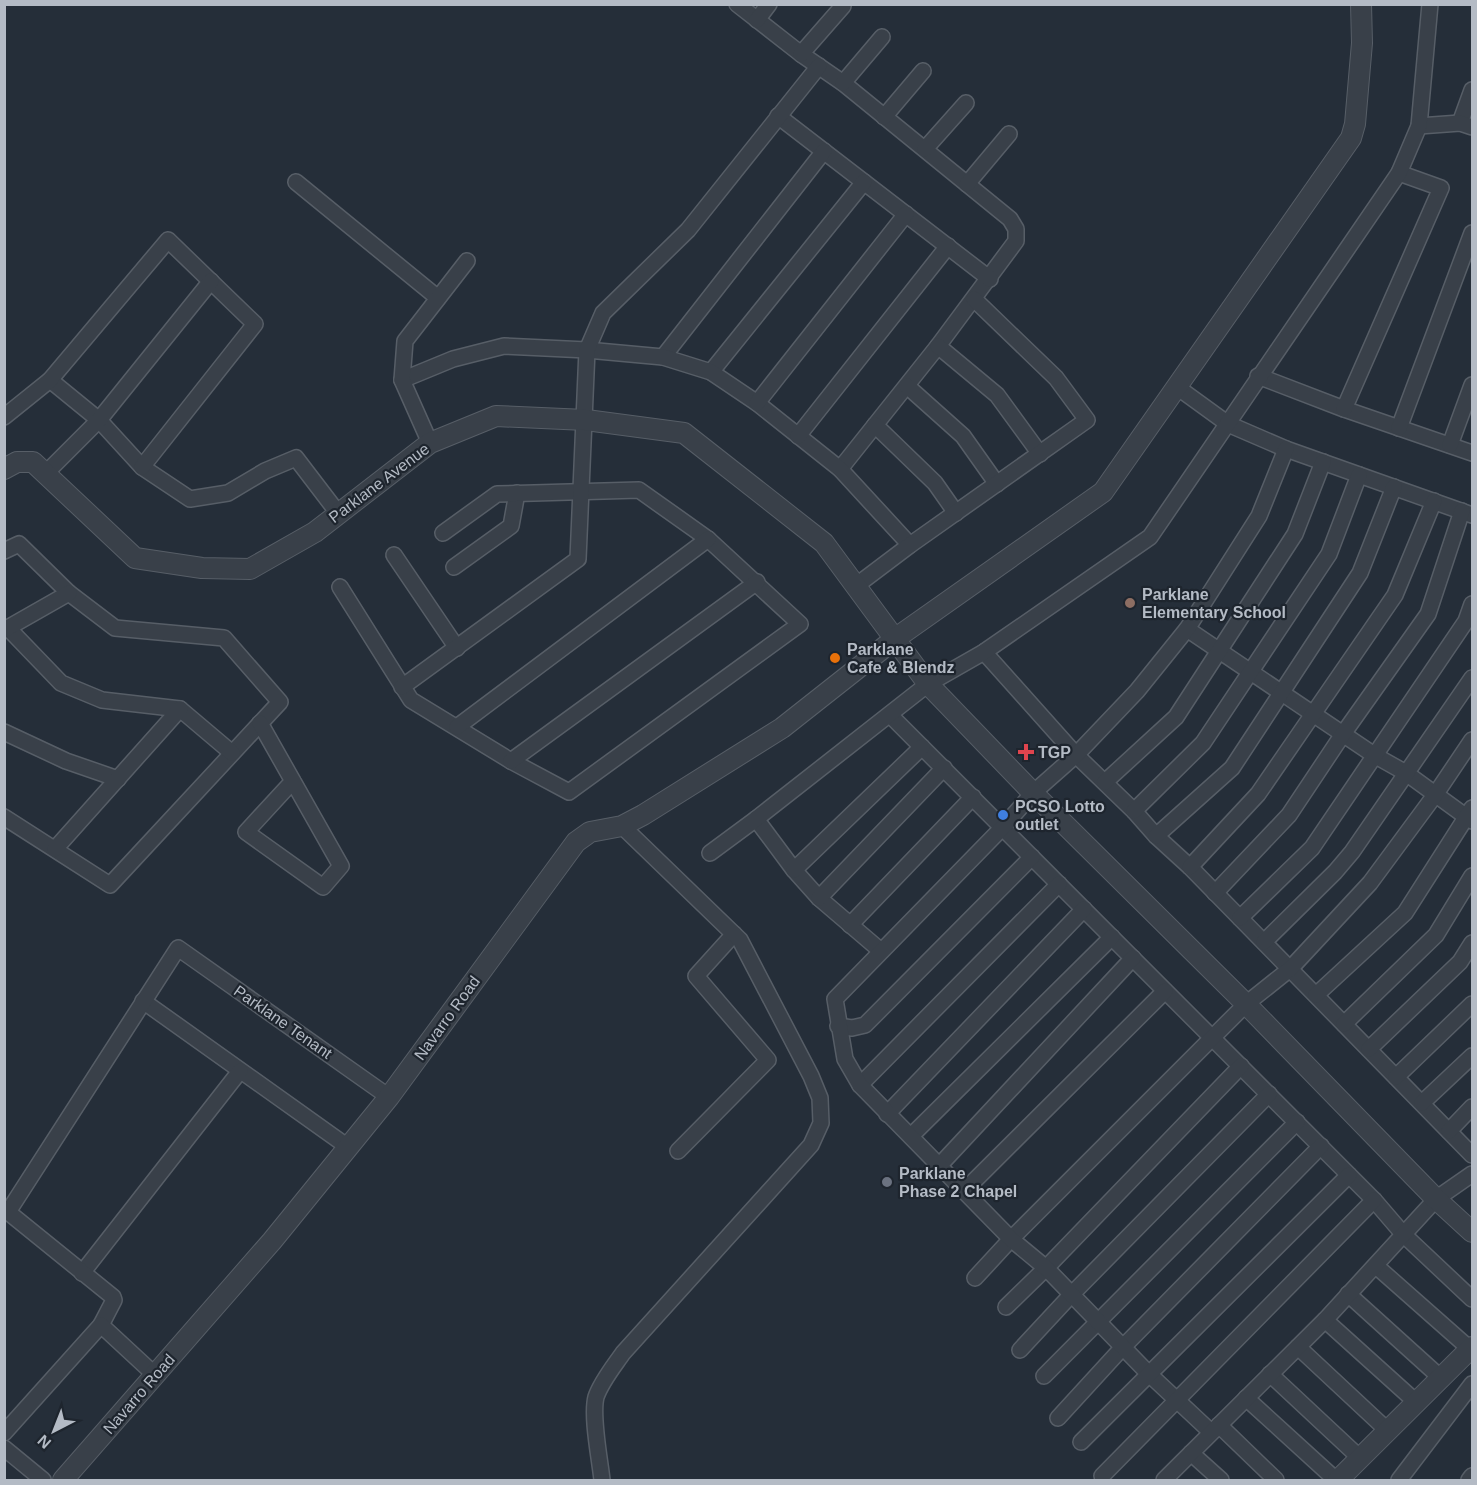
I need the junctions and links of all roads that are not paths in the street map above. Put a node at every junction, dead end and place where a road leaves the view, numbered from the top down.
1 (737, 4) edge
2 (769, 4) edge
3 (1361, 4) edge
4 (1430, 4) edge
5 (843, 6) dead end
6 (758, 20) junction
7 (882, 38) dead end
8 (801, 54) junction
9 (819, 66) junction
10 (923, 71) dead end
11 (843, 83) junction
12 (1473, 90) edge
13 (966, 103) dead end
14 (778, 116) junction
15 (884, 117) junction
16 (1466, 125) edge
17 (1419, 126) junction
18 (1009, 134) dead end
19 (925, 149) junction
20 (824, 151) junction
21 (1399, 173) junction
22 (296, 182) dead end
23 (864, 182) junction
24 (967, 184) junction
25 (906, 214) junction
26 (1473, 233) edge
27 (948, 246) junction
28 (467, 261) dead end
29 (990, 279) junction
30 (211, 281) junction
31 (438, 298) junction
32 (974, 299) junction
33 (938, 346) junction
34 (587, 350) junction
35 (663, 357) junction
36 (711, 372) junction
37 (1258, 376) junction
38 (50, 380) junction
39 (402, 381) junction
40 (1473, 385) edge
41 (907, 386) junction
42 (1177, 387) junction
43 (757, 402) junction
44 (1344, 409) junction
45 (4, 417) edge
46 (99, 420) junction
47 (586, 420) junction
48 (1228, 424) junction
49 (875, 425) junction
50 (1399, 428) junction
51 (798, 436) junction
52 (430, 443) junction
53 (1450, 445) junction
54 (1286, 449) junction
55 (1473, 453) edge
56 (1040, 454) junction
57 (1323, 462) junction
58 (142, 467) junction
59 (4, 469) edge
60 (840, 469) junction
61 (45, 474) junction
62 (1359, 475) junction
63 (997, 484) junction
64 (1394, 487) junction
65 (582, 492) junction
66 (517, 494) junction
67 (1434, 501) junction
68 (338, 513) junction
69 (956, 513) junction
70 (1467, 513) edge
71 (443, 533) dead end
72 (708, 539) junction
73 (910, 545) junction
74 (4, 551) edge
75 (394, 555) dead end
76 (454, 567) dead end
77 (757, 582) junction
78 (857, 585) junction
79 (340, 587) dead end
80 (69, 593) junction
81 (1473, 603) edge
82 (6, 629) edge
83 (1187, 629) junction
84 (896, 638) junction
85 (457, 648) junction
86 (1220, 651) junction
87 (984, 652) junction
88 (1251, 672) junction
89 (1473, 678) edge
90 (928, 684) junction
91 (402, 687) junction
92 (1282, 693) junction
93 (180, 709) junction
94 (1313, 713) junction
95 (890, 715) junction
96 (260, 723) junction
97 (457, 727) junction
98 (4, 732) edge
99 (1343, 734) junction
100 (1473, 740) edge
101 (922, 747) junction
102 (232, 753) junction
103 (1374, 754) junction
104 (1076, 755) junction
105 (511, 761) junction
106 (944, 768) junction
107 (1406, 773) junction
108 (118, 779) junction
109 (293, 781) junction
110 (1105, 782) junction
111 (1033, 793) junction
112 (1435, 795) junction
113 (973, 797) junction
114 (1134, 811) junction
115 (1470, 815) edge
116 (4, 817) edge
117 (756, 819) junction
118 (622, 826) junction
119 (1003, 827) junction
120 (1156, 836) junction
121 (55, 849) junction
122 (710, 853) dead end
123 (1032, 857) junction
124 (1190, 867) junction
125 (794, 870) junction
126 (1473, 876) edge
127 (1059, 884) junction
128 (1215, 893) junction
129 (819, 897) junction
130 (1084, 909) junction
131 (1240, 918) junction
132 (850, 925) junction
133 (734, 934) junction
134 (1112, 937) junction
135 (1264, 942) junction
136 (1473, 943) edge
137 (880, 951) junction
138 (1133, 958) junction
139 (1290, 969) junction
140 (1166, 991) junction
141 (1316, 995) junction
142 (143, 1001) junction
143 (1246, 1004) junction
144 (1473, 1004) edge
145 (1344, 1024) junction
146 (838, 1026) junction
147 (1214, 1039) junction
148 (1369, 1049) junction
149 (1473, 1056) edge
150 (1241, 1066) junction
151 (240, 1071) junction
152 (1396, 1077) junction
153 (860, 1085) junction
154 (1269, 1094) junction
155 (389, 1097) junction
156 (1422, 1104) junction
157 (1473, 1107) edge
158 (887, 1113) junction
159 (1297, 1122) junction
160 (1449, 1131) junction
161 (911, 1136) junction
162 (1321, 1146) junction
163 (348, 1147) junction
164 (678, 1151) dead end
165 (1473, 1155) edge
166 (939, 1166) junction
167 (1349, 1174) junction
168 (1473, 1174) edge
169 (964, 1191) junction
170 (1436, 1199) junction
171 (1374, 1200) junction
172 (1473, 1232) edge
173 (1404, 1235) junction
174 (1011, 1239) junction
175 (1376, 1266) junction
176 (1046, 1268) junction
177 (82, 1273) junction
178 (975, 1278) dead end
179 (1348, 1294) junction
180 (1071, 1295) junction
181 (1473, 1299) edge
182 (1006, 1307) dead end
183 (1324, 1320) junction
184 (1098, 1321) junction
185 (101, 1324) junction
186 (1123, 1347) junction
187 (1298, 1347) junction
188 (1471, 1348) edge
189 (1020, 1350) dead end
190 (1149, 1374) junction
191 (1270, 1374) junction
192 (155, 1375) junction
193 (1044, 1376) dead end
194 (1441, 1378) junction
195 (1473, 1384) edge
196 (1246, 1398) junction
197 (1177, 1399) junction
198 (1416, 1402) junction
199 (1058, 1418) dead end
200 (1215, 1429) junction
201 (1388, 1430) junction
202 (4, 1433) edge
203 (1081, 1442) dead end
204 (4, 1448) edge
205 (1191, 1453) junction
206 (1360, 1458) junction
207 (1102, 1476) dead end
208 (1473, 1476) edge
209 (1344, 1478) edge
210 (43, 1480) edge
211 (63, 1480) edge
212 (602, 1480) edge
213 (1164, 1480) edge
214 (1221, 1480) edge
215 (1276, 1480) edge
216 (1400, 1480) edge
217 (1469, 1480) edge

1 - 6 street
2 - 6 street
3 - 42 street, Navarro Road
4 - 17 street
5 - 8 street
6 - 8 street
7 - 11 street
8 - 9 street
9 - 11 street
9 - 14 street
10 - 15 street
11 - 15 street
12 - 16 street
13 - 19 street
14 - 20 street
14 - 34 street
15 - 19 street
16 - 17 street
17 - 21 street
18 - 24 street
19 - 24 street
20 - 23 street
20 - 35 street
21 - 37 street
21 - 44 street
22 - 31 street
23 - 25 street
23 - 36 street
24 - 29 street
25 - 27 street
25 - 43 street
26 - 50 street
27 - 29 street
27 - 51 street
28 - 31 street
29 - 32 street
30 - 38 street
30 - 46 street
30 - 58 street
31 - 39 street
32 - 33 street
32 - 56 street
33 - 41 street
33 - 56 street
34 - 35 street
34 - 39 street
34 - 47 street
35 - 36 street
36 - 43 street
37 - 44 street
37 - 48 street
38 - 45 street
38 - 46 street
39 - 52 street
40 - 53 street
41 - 49 street
41 - 63 street
42 - 48 street
42 - 84 street, Navarro Road
43 - 51 street
44 - 50 street
46 - 58 street
46 - 61 street
47 - 52 street, Parklane Avenue
47 - 65 street
47 - 78 street, Parklane Avenue
48 - 54 street
48 - 87 street
49 - 60 street
49 - 69 street
50 - 53 street
51 - 60 street
52 - 68 street, Parklane Avenue
53 - 55 street
54 - 57 street
54 - 83 street
56 - 63 street
57 - 62 street
57 - 86 street
58 - 68 street
59 - 61 street, Parklane Avenue
60 - 73 street
61 - 68 street, Parklane Avenue
62 - 64 street
62 - 88 street
63 - 69 street
64 - 67 street
64 - 92 street
65 - 66 street
65 - 72 street
65 - 85 street
66 - 71 street
66 - 76 street
67 - 70 street
67 - 94 street
69 - 73 street
70 - 99 street
72 - 77 street
72 - 97 street
73 - 78 street
74 - 80 street
75 - 85 street
77 - 105 street
77 - 105 street
78 - 84 street, Parklane Avenue
79 - 91 street
80 - 82 street
80 - 96 street
81 - 103 street
82 - 93 street
83 - 86 street
83 - 104 street
84 - 90 street, Parklane Avenue
84 - 118 street, Navarro Road
85 - 91 street
86 - 88 street
86 - 110 street
87 - 90 street
87 - 104 street
88 - 92 street
88 - 114 street
89 - 107 street
90 - 95 street
90 - 111 street, Parklane Avenue
91 - 97 street
92 - 94 street
92 - 120 street
93 - 102 street
93 - 108 street
94 - 99 street
94 - 124 street
95 - 101 street
95 - 117 street
96 - 102 street
96 - 109 street
97 - 105 street
98 - 108 street
99 - 103 street
99 - 128 street
100 - 112 street
101 - 106 street
101 - 125 street
102 - 121 street
103 - 107 street
103 - 131 street
104 - 110 street
104 - 111 street
106 - 113 street
106 - 129 street
107 - 112 street
107 - 135 street
108 - 121 street
109 - 109 street
110 - 114 street
111 - 119 street
111 - 143 street, Parklane Avenue
112 - 115 street
112 - 139 street
113 - 119 street
113 - 132 street
114 - 120 street
115 - 141 street
116 - 121 street
117 - 122 street
117 - 125 street
118 - 133 street
118 - 155 street, Navarro Road
119 - 123 street
119 - 137 street
120 - 124 street
123 - 127 street
123 - 146 street
124 - 128 street
125 - 129 street
126 - 145 street
127 - 130 street
127 - 153 street
128 - 131 street
129 - 132 street
130 - 134 street
130 - 158 street
131 - 135 street
132 - 137 street
133 - 164 street
133 - 212 street
134 - 138 street
134 - 161 street
135 - 139 street
136 - 148 street
137 - 146 street
138 - 140 street
138 - 166 street
139 - 141 street
139 - 143 street
140 - 147 street
140 - 169 street
141 - 145 street
142 - 151 street
142 - 155 street, Parklane Tenant
142 - 177 street
143 - 147 street
143 - 170 street, Parklane Avenue
144 - 152 street
145 - 148 street
146 - 153 street
147 - 150 street
147 - 174 street
148 - 152 street
149 - 156 street
150 - 154 street
150 - 176 street
151 - 163 street
151 - 177 street
152 - 156 street
153 - 158 street
154 - 159 street
154 - 180 street
155 - 163 street, Navarro Road
156 - 160 street
157 - 160 street
158 - 161 street
159 - 162 street
159 - 184 street
160 - 165 street
161 - 166 street
162 - 167 street
162 - 186 street
163 - 192 street, Navarro Road
166 - 169 street
167 - 171 street
167 - 190 street
168 - 170 street
169 - 174 street
170 - 172 street, Parklane Avenue
170 - 173 street
171 - 173 street
171 - 197 street
173 - 175 street
173 - 181 street
174 - 176 street
174 - 178 street
175 - 179 street
175 - 188 street
176 - 180 street
176 - 182 street
177 - 185 street
179 - 183 street
179 - 194 street
180 - 184 street
180 - 189 street
183 - 187 street
183 - 198 street
184 - 186 street
184 - 193 street
185 - 192 street
185 - 202 street
186 - 190 street
186 - 199 street
187 - 191 street
187 - 201 street
188 - 194 street
190 - 197 street
190 - 203 street
191 - 196 street
191 - 206 street
192 - 211 street, Navarro Road
194 - 198 street
195 - 216 street
196 - 200 street
196 - 209 street
197 - 200 street
197 - 207 street
198 - 201 street
200 - 205 street
200 - 215 street
201 - 206 street
204 - 210 street
205 - 213 street
205 - 214 street
206 - 209 street
208 - 217 street

